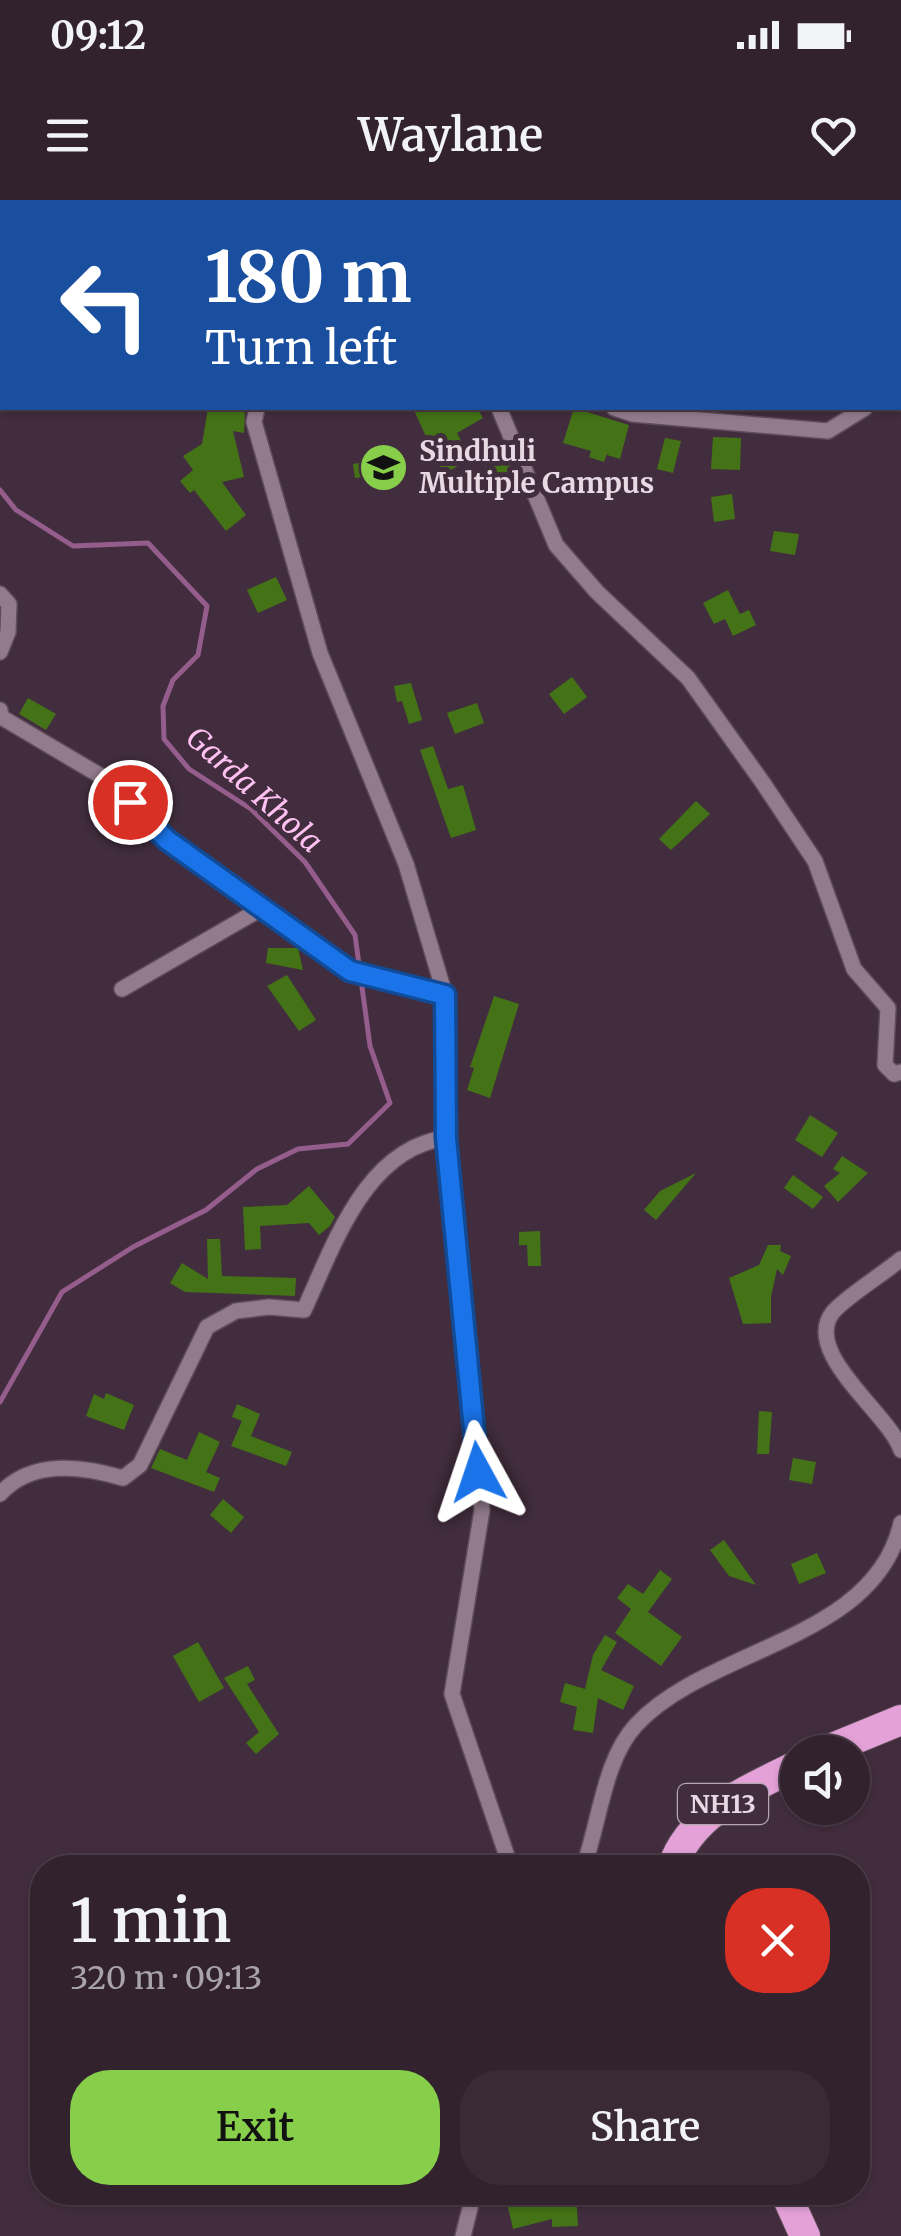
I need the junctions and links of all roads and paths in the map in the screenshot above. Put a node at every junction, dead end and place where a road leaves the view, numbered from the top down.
1 (257, 410) edge
2 (500, 410) edge
3 (620, 410) edge
4 (862, 410) edge
5 (0, 594) edge
6 (0, 652) edge
7 (0, 715) edge
8 (264, 907) junction
9 (122, 989) dead end
10 (445, 995) junction
11 (901, 1072) edge
12 (446, 1138) junction
13 (901, 1260) edge
14 (901, 1450) edge
15 (0, 1494) edge
16 (901, 1523) edge
17 (901, 1720) edge
18 (864, 1735) edge
19 (780, 1774) edge
20 (506, 1855) edge
21 (588, 1855) edge
22 (677, 1855) edge
23 (470, 2205) edge
24 (791, 2205) edge
25 (462, 2236) edge
26 (805, 2236) edge

1 - 10 street
2 - 11 street
3 - 4 street
5 - 6 street
7 - 8 street
8 - 9 street
8 - 10 street
10 - 12 street
12 - 15 street
12 - 20 street
13 - 14 street
16 - 21 street
17 - 18 highway
19 - 22 highway, NH13
23 - 25 street
24 - 26 highway

